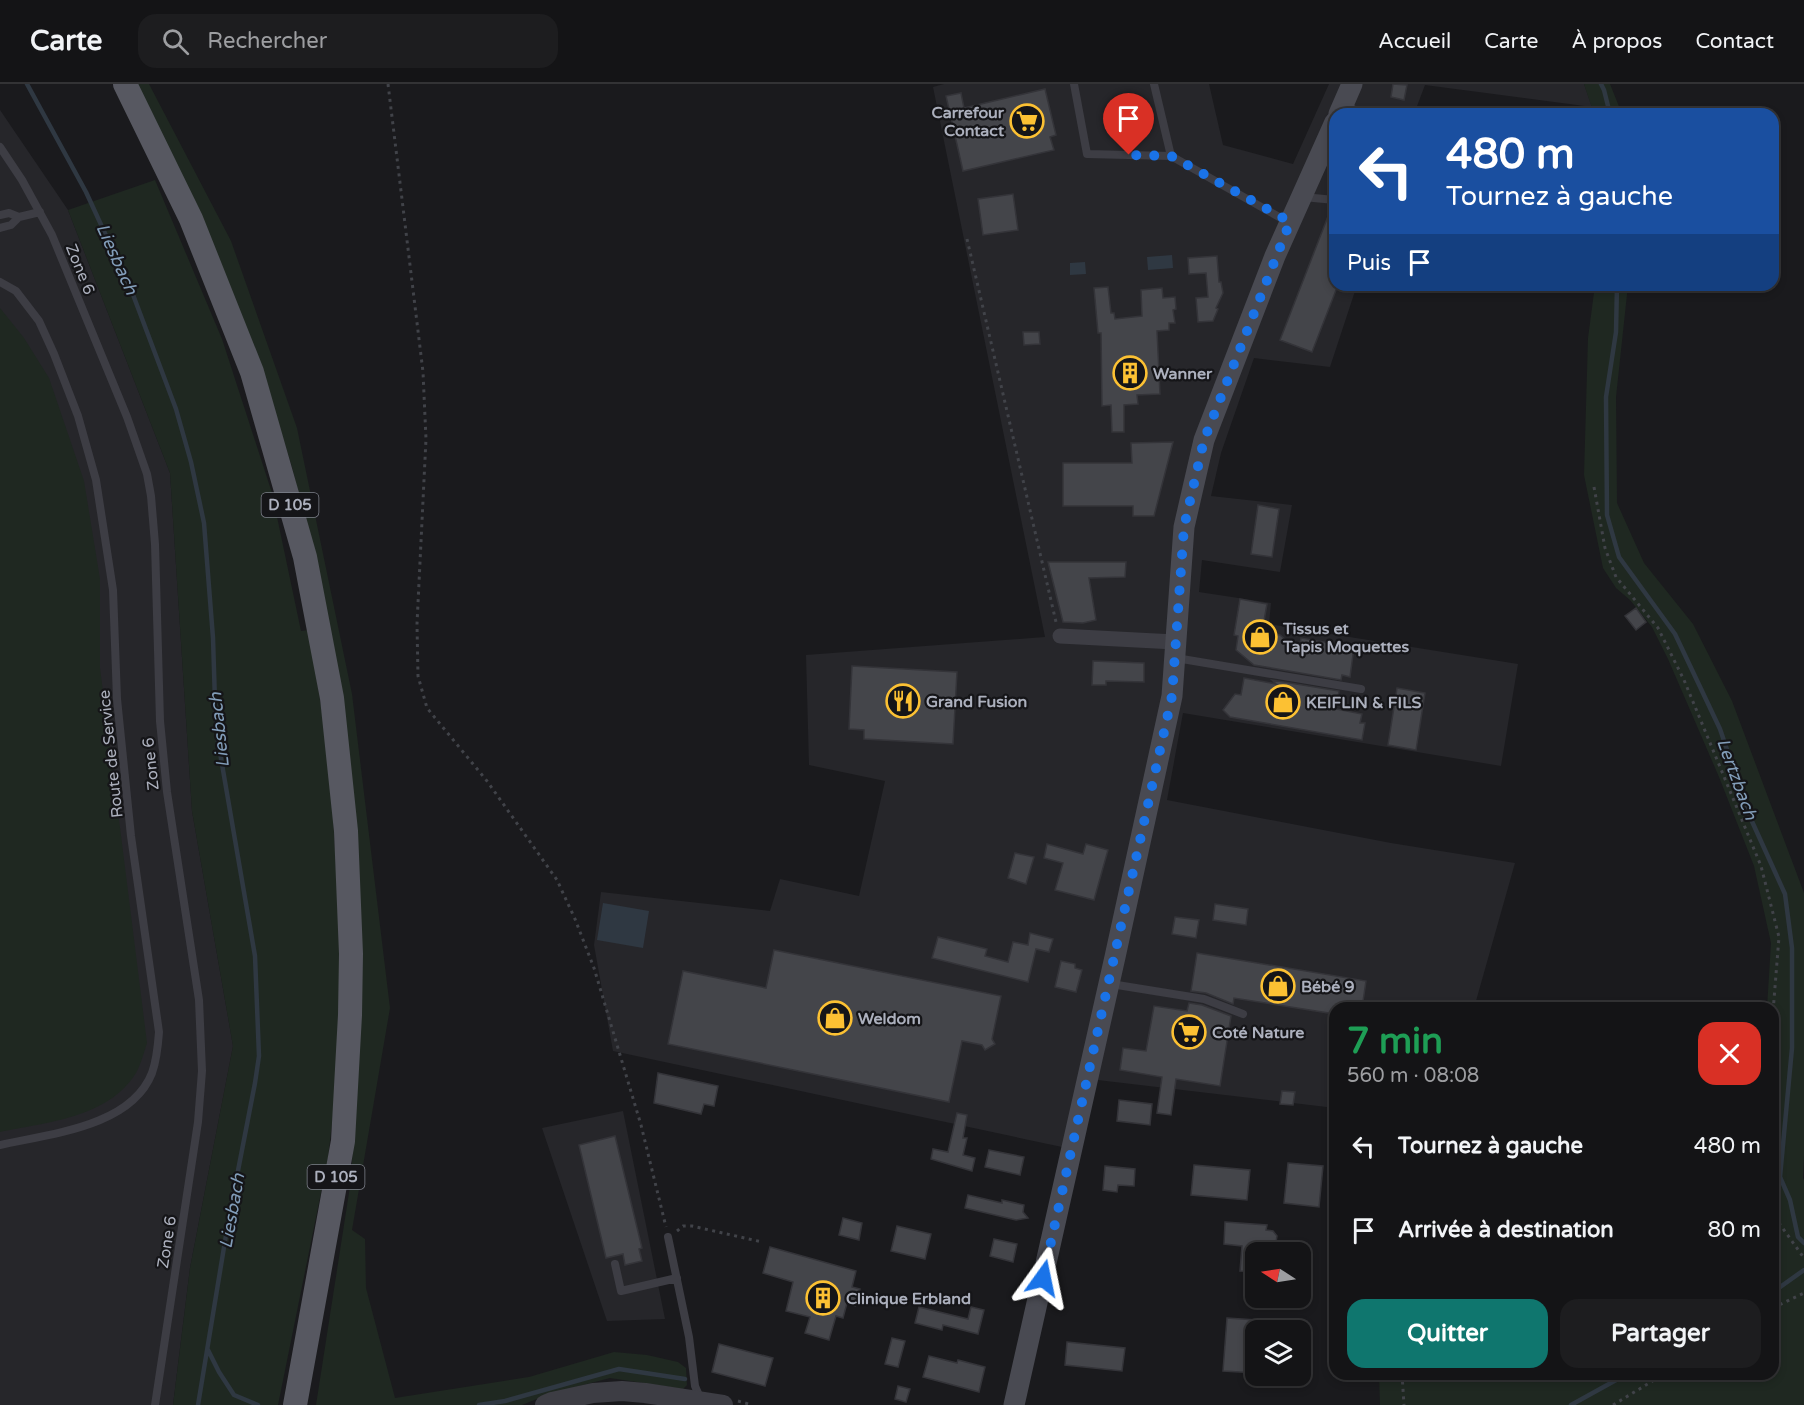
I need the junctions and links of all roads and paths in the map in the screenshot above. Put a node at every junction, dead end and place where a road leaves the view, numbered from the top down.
1 (125, 84) edge
2 (388, 84) edge
3 (1074, 84) edge
4 (1154, 84) edge
5 (1329, 135) edge
6 (0, 147) edge
7 (1171, 156) junction
8 (1301, 197) junction
9 (1329, 199) edge
10 (40, 212) junction
11 (0, 215) edge
12 (19, 217) junction
13 (1290, 222) junction
14 (0, 228) edge
15 (967, 239) dead end
16 (0, 282) edge
17 (1594, 487) dead end
18 (1060, 636) joint
19 (1175, 650) junction
20 (1361, 689) dead end
21 (1109, 983) junction
22 (1774, 1002) edge
23 (1243, 1014) dead end
24 (0, 1145) edge
25 (1779, 1223) edge
26 (668, 1237) junction
27 (762, 1242) dead end
28 (1804, 1258) edge
29 (615, 1264) dead end
30 (677, 1278) junction
31 (1804, 1293) edge
32 (1779, 1305) edge
33 (1402, 1380) edge
34 (1654, 1380) edge
35 (296, 1402) edge
36 (712, 1404) edge
37 (155, 1405) edge
38 (545, 1405) edge
39 (1014, 1405) edge
40 (1404, 1405) edge
41 (1613, 1405) edge

1 - 35 main road, D 105
2 - 26 path
3 - 7 lane
4 - 7 lane
5 - 8 main road
6 - 10 lane, Zone 6
7 - 13 lane
8 - 9 lane
8 - 13 main road
10 - 12 lane
10 - 37 lane, Zone 6
11 - 12 lane
12 - 14 lane
13 - 19 main road
15 - 18 path
16 - 24 lane, Route de Service
17 - 22 path
18 - 19 street
19 - 20 lane
19 - 21 main road
21 - 23 lane
21 - 39 main road
25 - 28 path
26 - 27 path
26 - 30 lane
29 - 30 lane
30 - 36 lane
31 - 32 path
33 - 40 path
34 - 41 path
36 - 38 street

